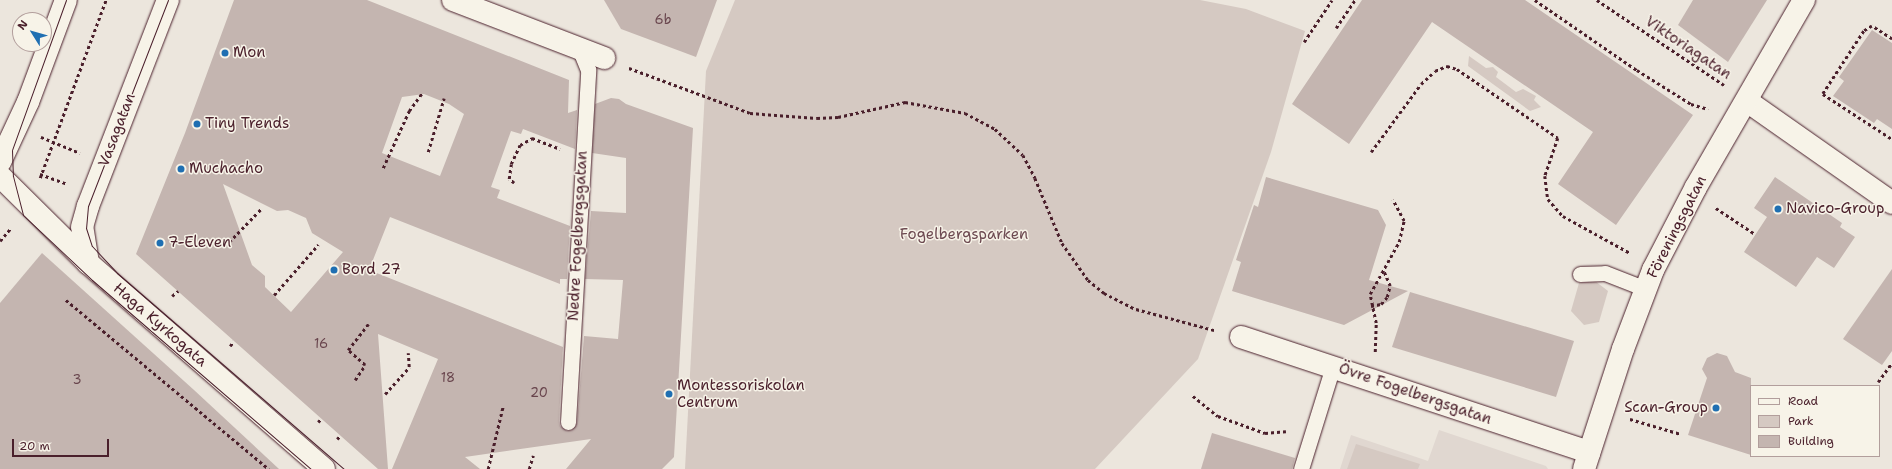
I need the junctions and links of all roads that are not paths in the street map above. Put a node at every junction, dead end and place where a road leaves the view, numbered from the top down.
1 (66, 0) edge
2 (168, 0) edge
3 (453, 0) edge
4 (1804, 0) edge
5 (580, 50) junction
6 (604, 58) road end
7 (1747, 101) junction
8 (0, 166) edge
9 (1892, 203) edge
10 (88, 263) junction
11 (1580, 274) dead end
12 (1646, 289) junction
13 (1241, 337) road end
14 (1333, 366) junction
15 (568, 422) dead end
16 (1586, 461) edge
17 (324, 469) edge
18 (1301, 469) edge

1 - 8 street
2 - 10 street, Vasagatan
3 - 5 street
4 - 7 street, Föreningsgatan
5 - 6 street
5 - 15 lane, Nedre Fogelbergsgatan
7 - 9 street
7 - 12 street, Föreningsgatan
8 - 10 street, Haga Kyrkogata
10 - 17 street, Haga Kyrkogata
11 - 12 lane
12 - 16 street, Föreningsgatan
13 - 14 street, Övre Fogelbergsgatan
14 - 16 street, Övre Fogelbergsgatan
14 - 18 lane

